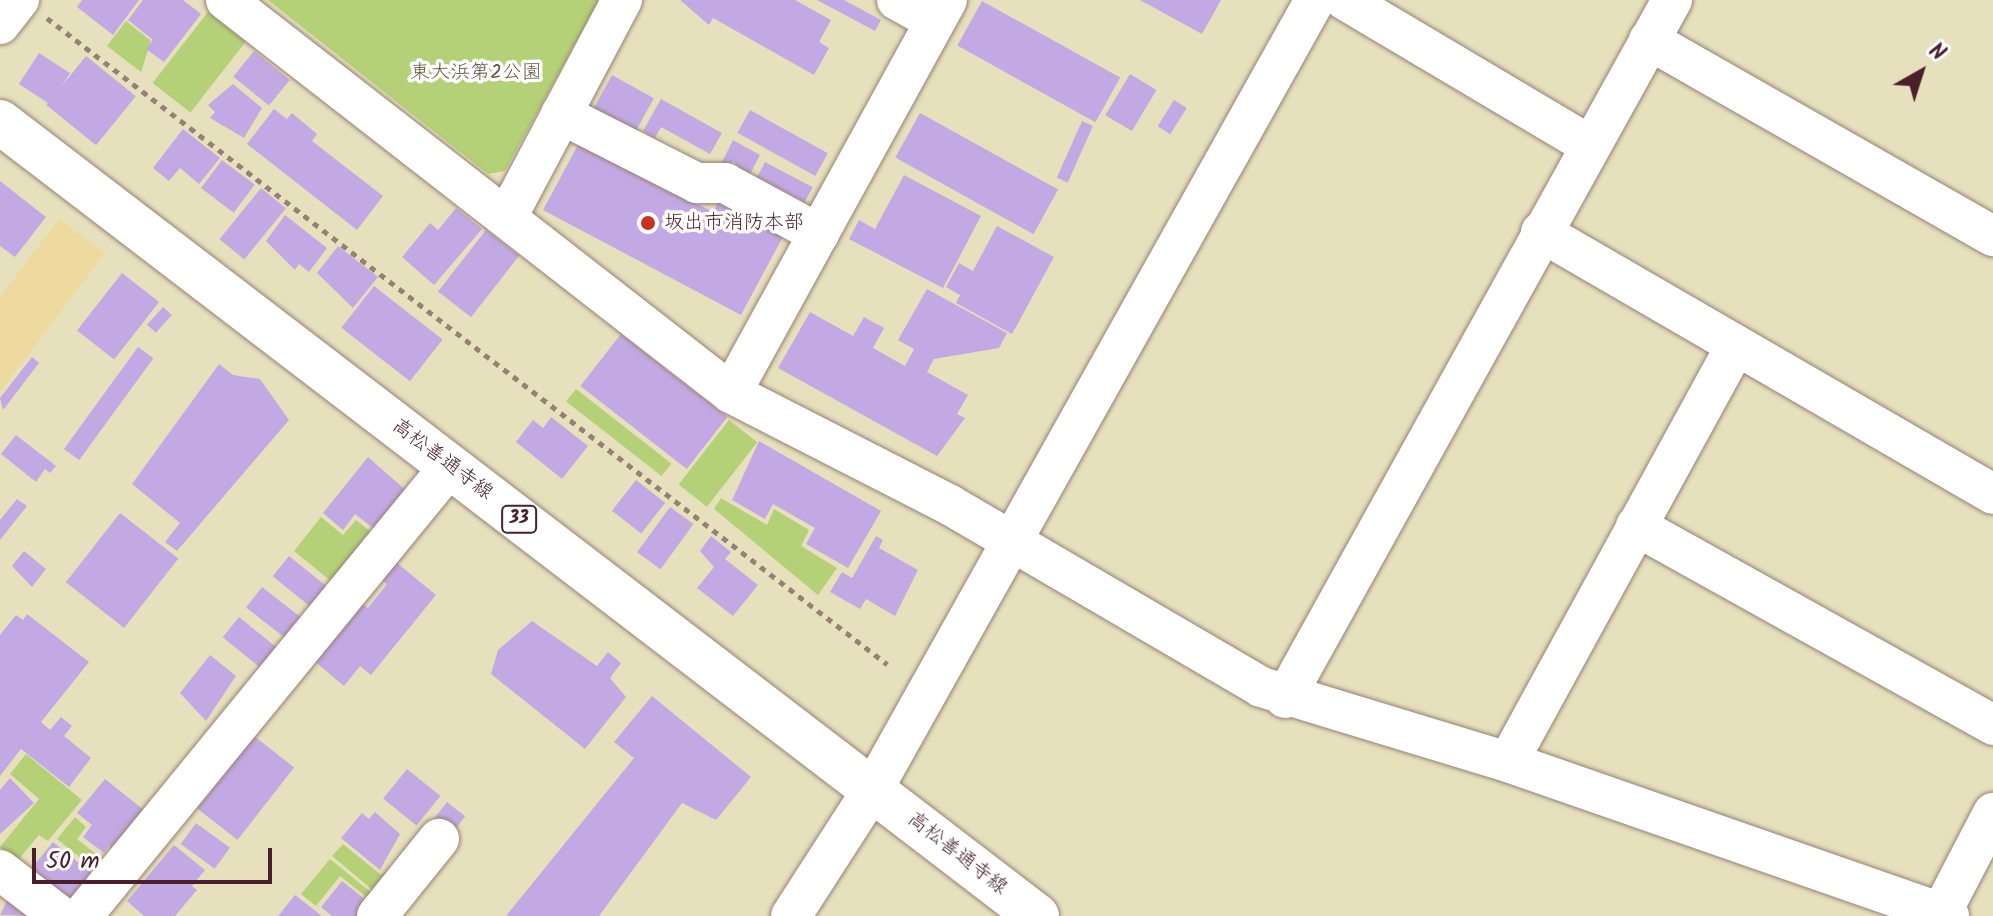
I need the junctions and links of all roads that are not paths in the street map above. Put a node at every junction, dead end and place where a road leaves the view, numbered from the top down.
1 (622, 0) edge
2 (897, 0) edge
3 (1315, 0) edge
4 (1345, 0) edge
5 (1672, 0) edge
6 (231, 2) edge
7 (28, 5) edge
8 (941, 11) edge
9 (0, 24) edge
10 (1649, 40) junction
11 (561, 114) junction
12 (0, 122) edge
13 (1586, 143) junction
14 (507, 217) junction
15 (1541, 232) junction
16 (819, 234) junction
17 (1993, 236) edge
18 (1735, 347) junction
19 (731, 393) junction
20 (450, 466) junction
21 (1993, 494) edge
22 (1636, 526) junction
23 (1009, 541) junction
24 (1285, 698) junction
25 (1993, 725) edge
26 (1508, 762) junction
27 (873, 789) junction
28 (1993, 813) edge
29 (439, 839) dead end
30 (0, 870) edge
31 (1945, 914) edge
32 (60, 916) edge
33 (82, 916) edge
34 (377, 916) edge
35 (791, 916) edge
36 (1037, 916) edge

1 - 11 street
2 - 8 street
3 - 23 street
4 - 13 street
5 - 10 street
6 - 14 street
7 - 9 street
8 - 16 street
10 - 13 street
10 - 17 street
11 - 14 street
11 - 16 street
12 - 20 main road, 高松善通寺線 / 33
13 - 15 street
14 - 19 street
15 - 18 street
15 - 24 street
16 - 19 street
18 - 21 street
18 - 22 street
19 - 23 street
20 - 27 main road, 高松善通寺線 / 33
20 - 33 street
22 - 25 street
22 - 26 street
23 - 24 street
23 - 27 street
24 - 26 street
26 - 31 street
27 - 35 street
27 - 36 main road, 高松善通寺線 / 33
28 - 31 street
29 - 34 street
30 - 32 street

